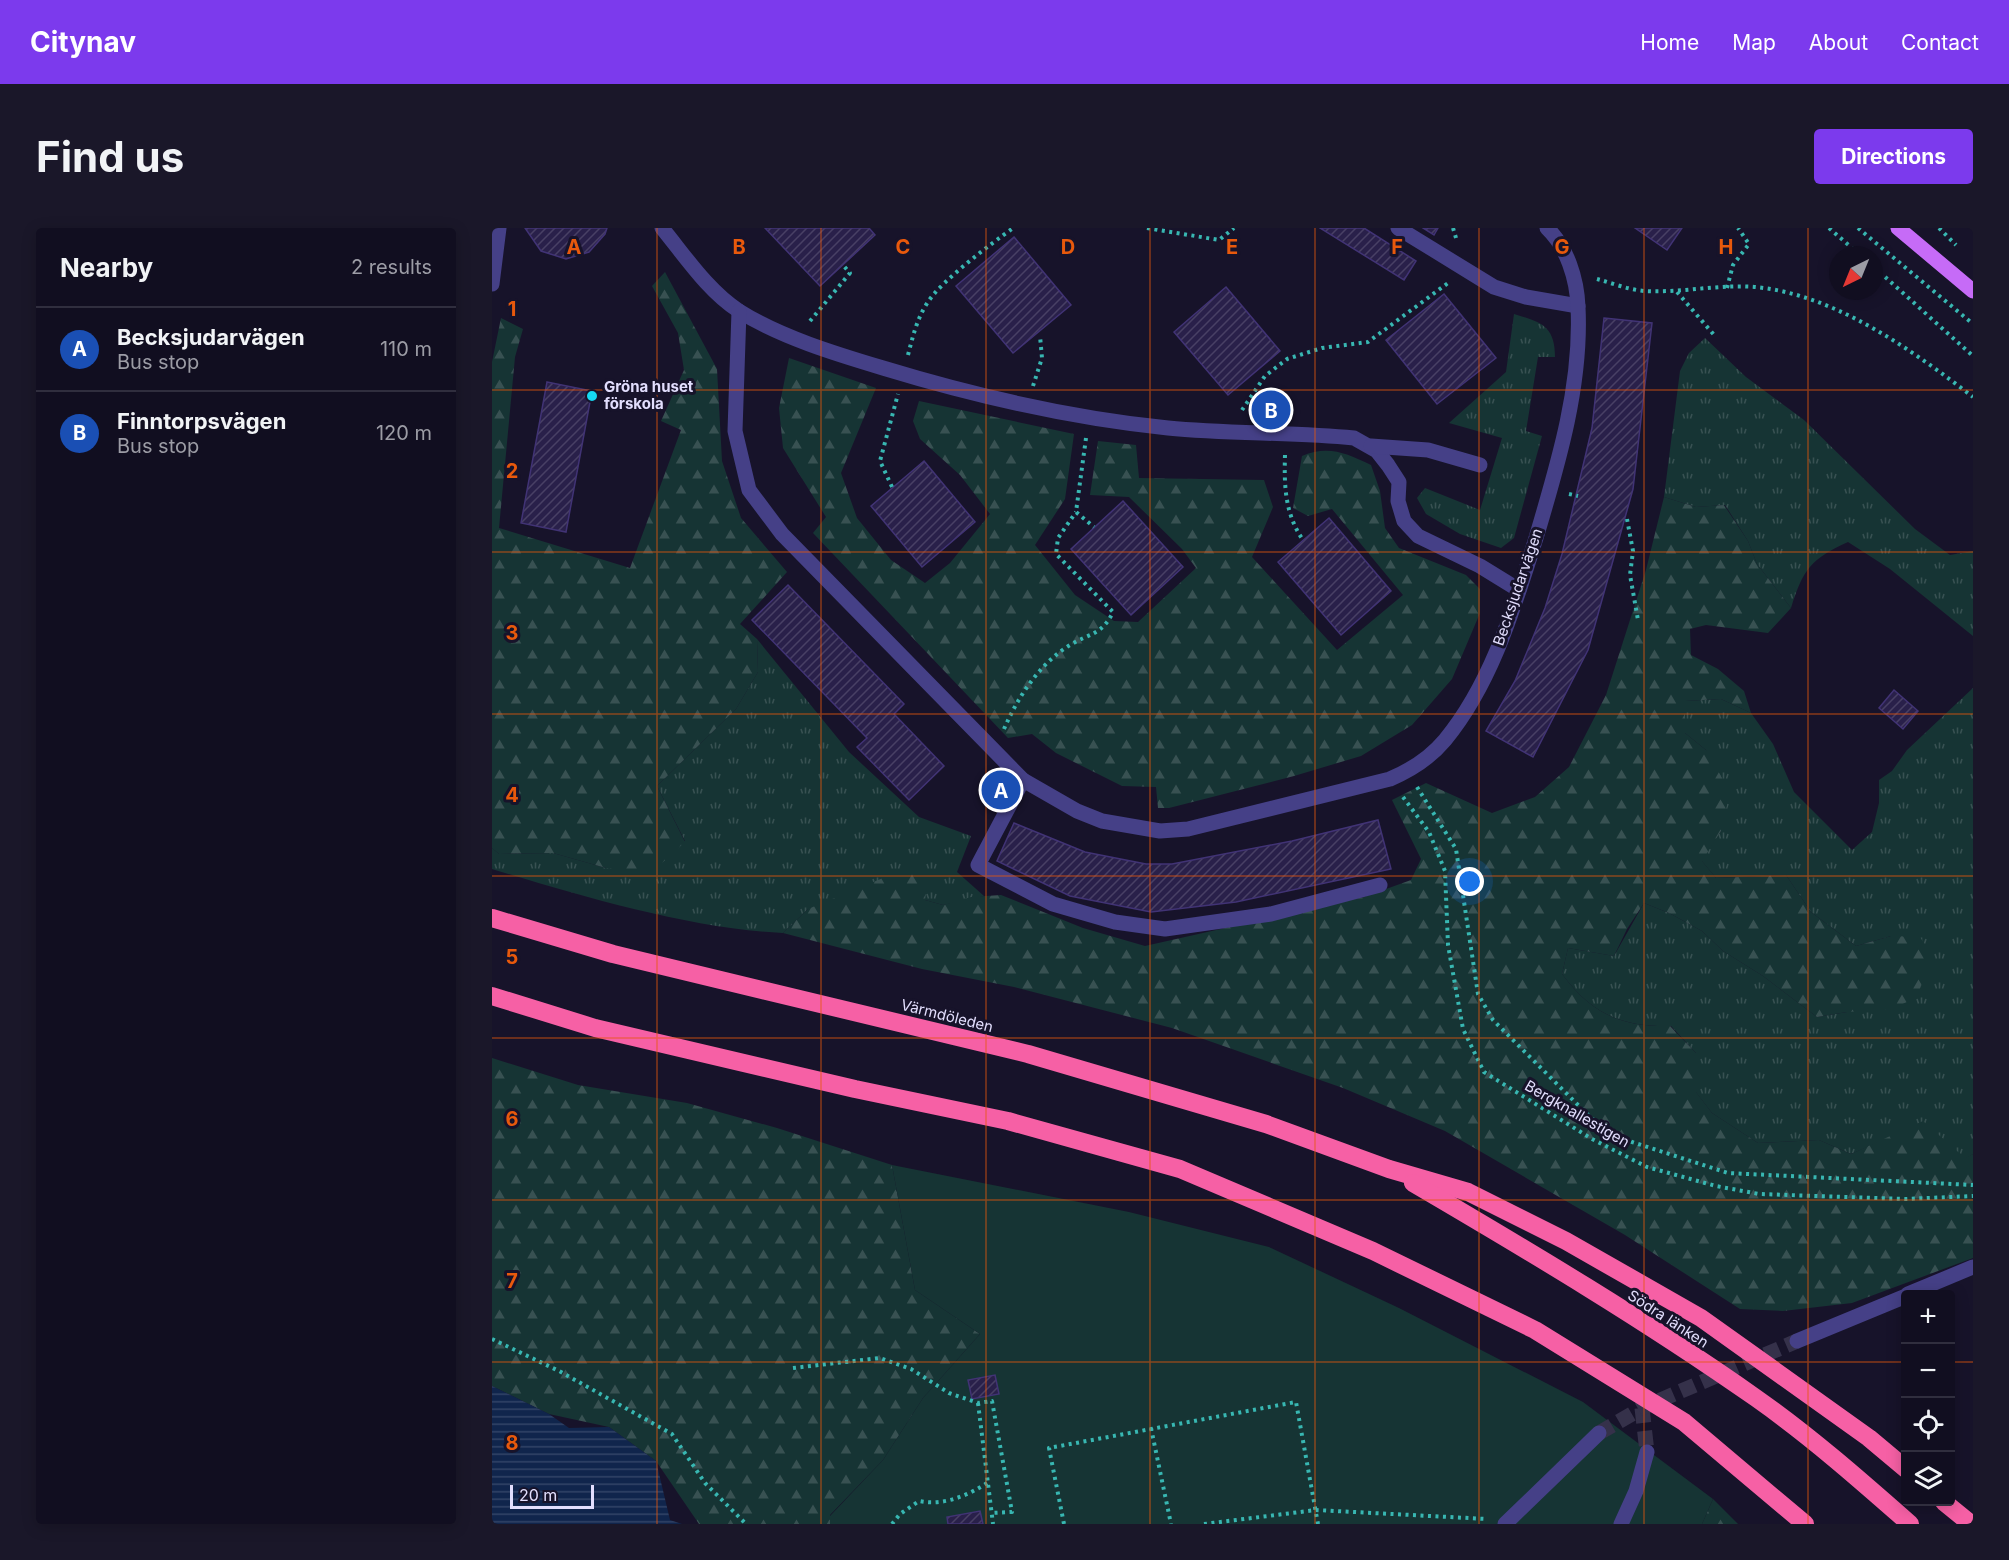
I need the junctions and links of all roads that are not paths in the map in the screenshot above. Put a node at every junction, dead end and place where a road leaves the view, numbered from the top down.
1 (500, 228) edge
2 (662, 228) edge
3 (1398, 228) edge
4 (1547, 228) edge
5 (1899, 228) edge
6 (492, 284) edge
7 (1973, 291) edge
8 (1578, 306) junction
9 (740, 311) junction
10 (1371, 446) junction
11 (1480, 465) dead end
12 (1520, 590) junction
13 (1023, 780) junction
14 (1380, 885) dead end
15 (492, 918) edge
16 (492, 996) edge
17 (1389, 1169) junction
18 (1973, 1267) edge
19 (1919, 1290) edge
20 (1901, 1298) edge
21 (1797, 1341) tunnel mouth
22 (1599, 1432) tunnel mouth
23 (1647, 1452) tunnel mouth
24 (1901, 1466) edge
25 (1949, 1506) edge
26 (1506, 1522) edge
27 (1621, 1524) edge
28 (1805, 1524) edge
29 (1910, 1524) edge
30 (1971, 1524) edge

1 - 6 street
2 - 9 street
3 - 8 street
4 - 8 street, Becksjudarvägen
5 - 7 main road
8 - 12 street, Becksjudarvägen
9 - 10 street
9 - 13 street, Becksjudarvägen
10 - 11 street
10 - 12 street
12 - 13 street, Becksjudarvägen
13 - 14 street
15 - 17 highway, Värmdöleden
16 - 28 highway
17 - 24 highway
17 - 29 highway, Södra länken
18 - 19 street
20 - 21 street
22 - 26 street
23 - 27 street
25 - 30 highway

